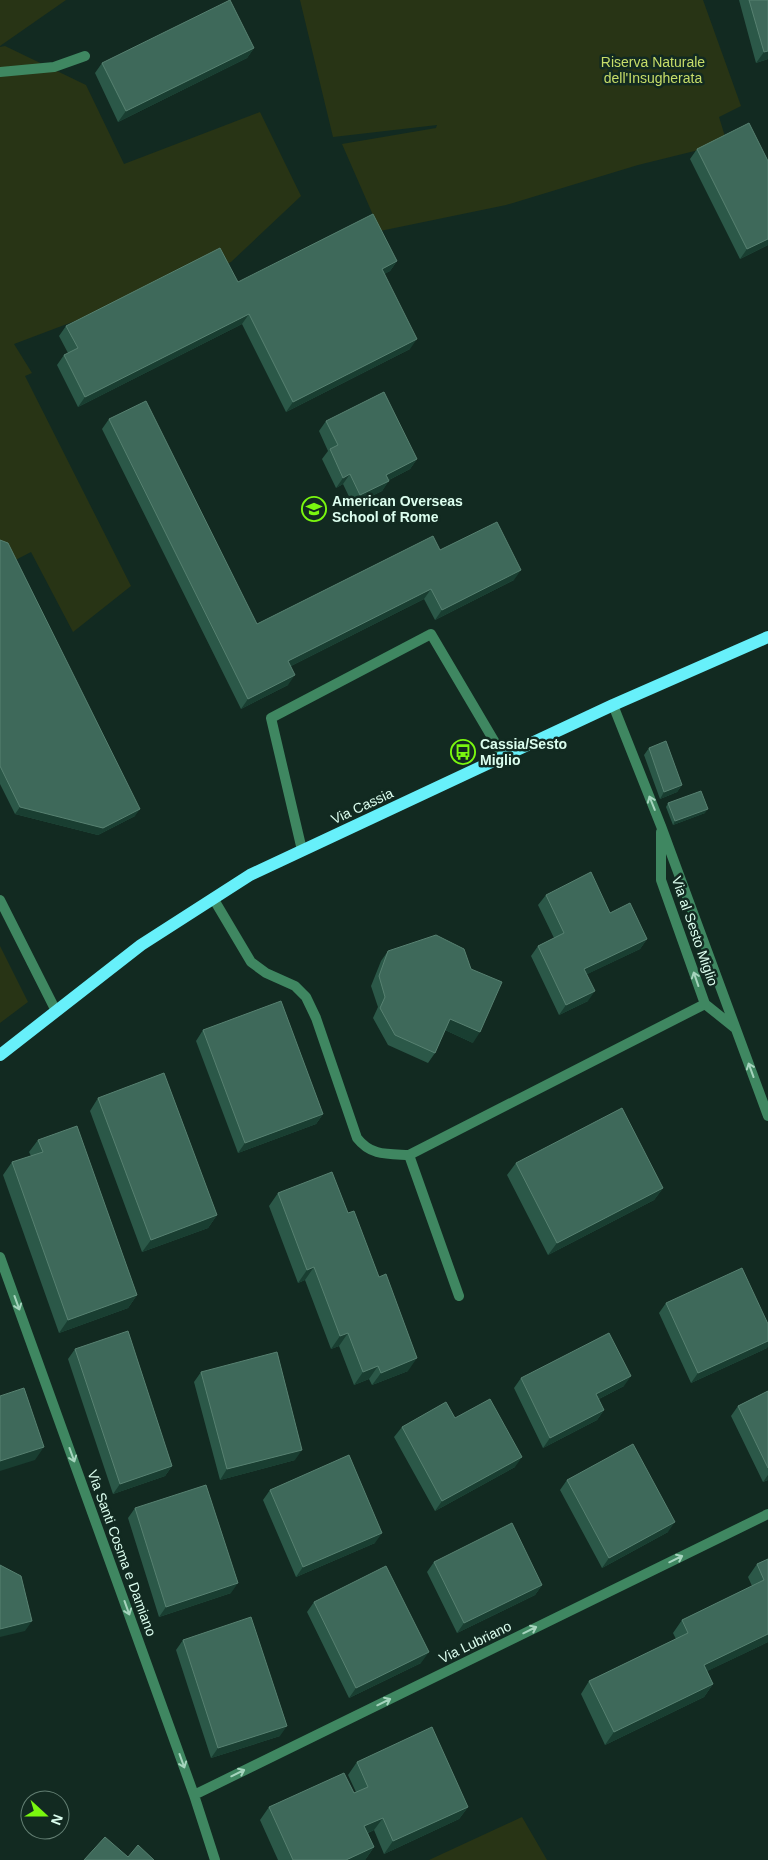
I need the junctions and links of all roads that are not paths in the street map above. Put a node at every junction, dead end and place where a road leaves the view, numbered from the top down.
1 (85, 56) dead end
2 (0, 72) edge
3 (768, 636) edge
4 (613, 705) junction
5 (504, 756) junction
6 (661, 826) junction
7 (302, 850) junction
8 (213, 898) junction
9 (0, 900) edge
10 (705, 1004) junction
11 (56, 1011) junction
12 (736, 1028) junction
13 (0, 1055) edge
14 (768, 1116) edge
15 (409, 1155) junction
16 (0, 1257) edge
17 (459, 1296) dead end
18 (768, 1514) edge
19 (194, 1795) junction
20 (215, 1860) edge

1 - 2 street
3 - 4 main road, Via Cassia
4 - 5 main road, Via Cassia
6 -> 4 street, Via al Sesto Miglio
5 - 7 main road, Via Cassia
5 - 7 street
10 -> 6 street, Via al Sesto Miglio
6 - 12 street, Via al Sesto Miglio
7 - 8 main road, Via Cassia
8 - 11 main road, Via Cassia
8 - 15 street
9 - 11 street
10 - 12 street, Via al Sesto Miglio
10 - 15 street
11 - 13 main road, Via Cassia
14 -> 12 street, Via al Sesto Miglio
15 - 17 street
16 -> 19 street, Via Santi Cosma e Damiano
19 -> 18 street, Via Lubriano
19 - 20 street, Via Santi Cosma e Damiano

